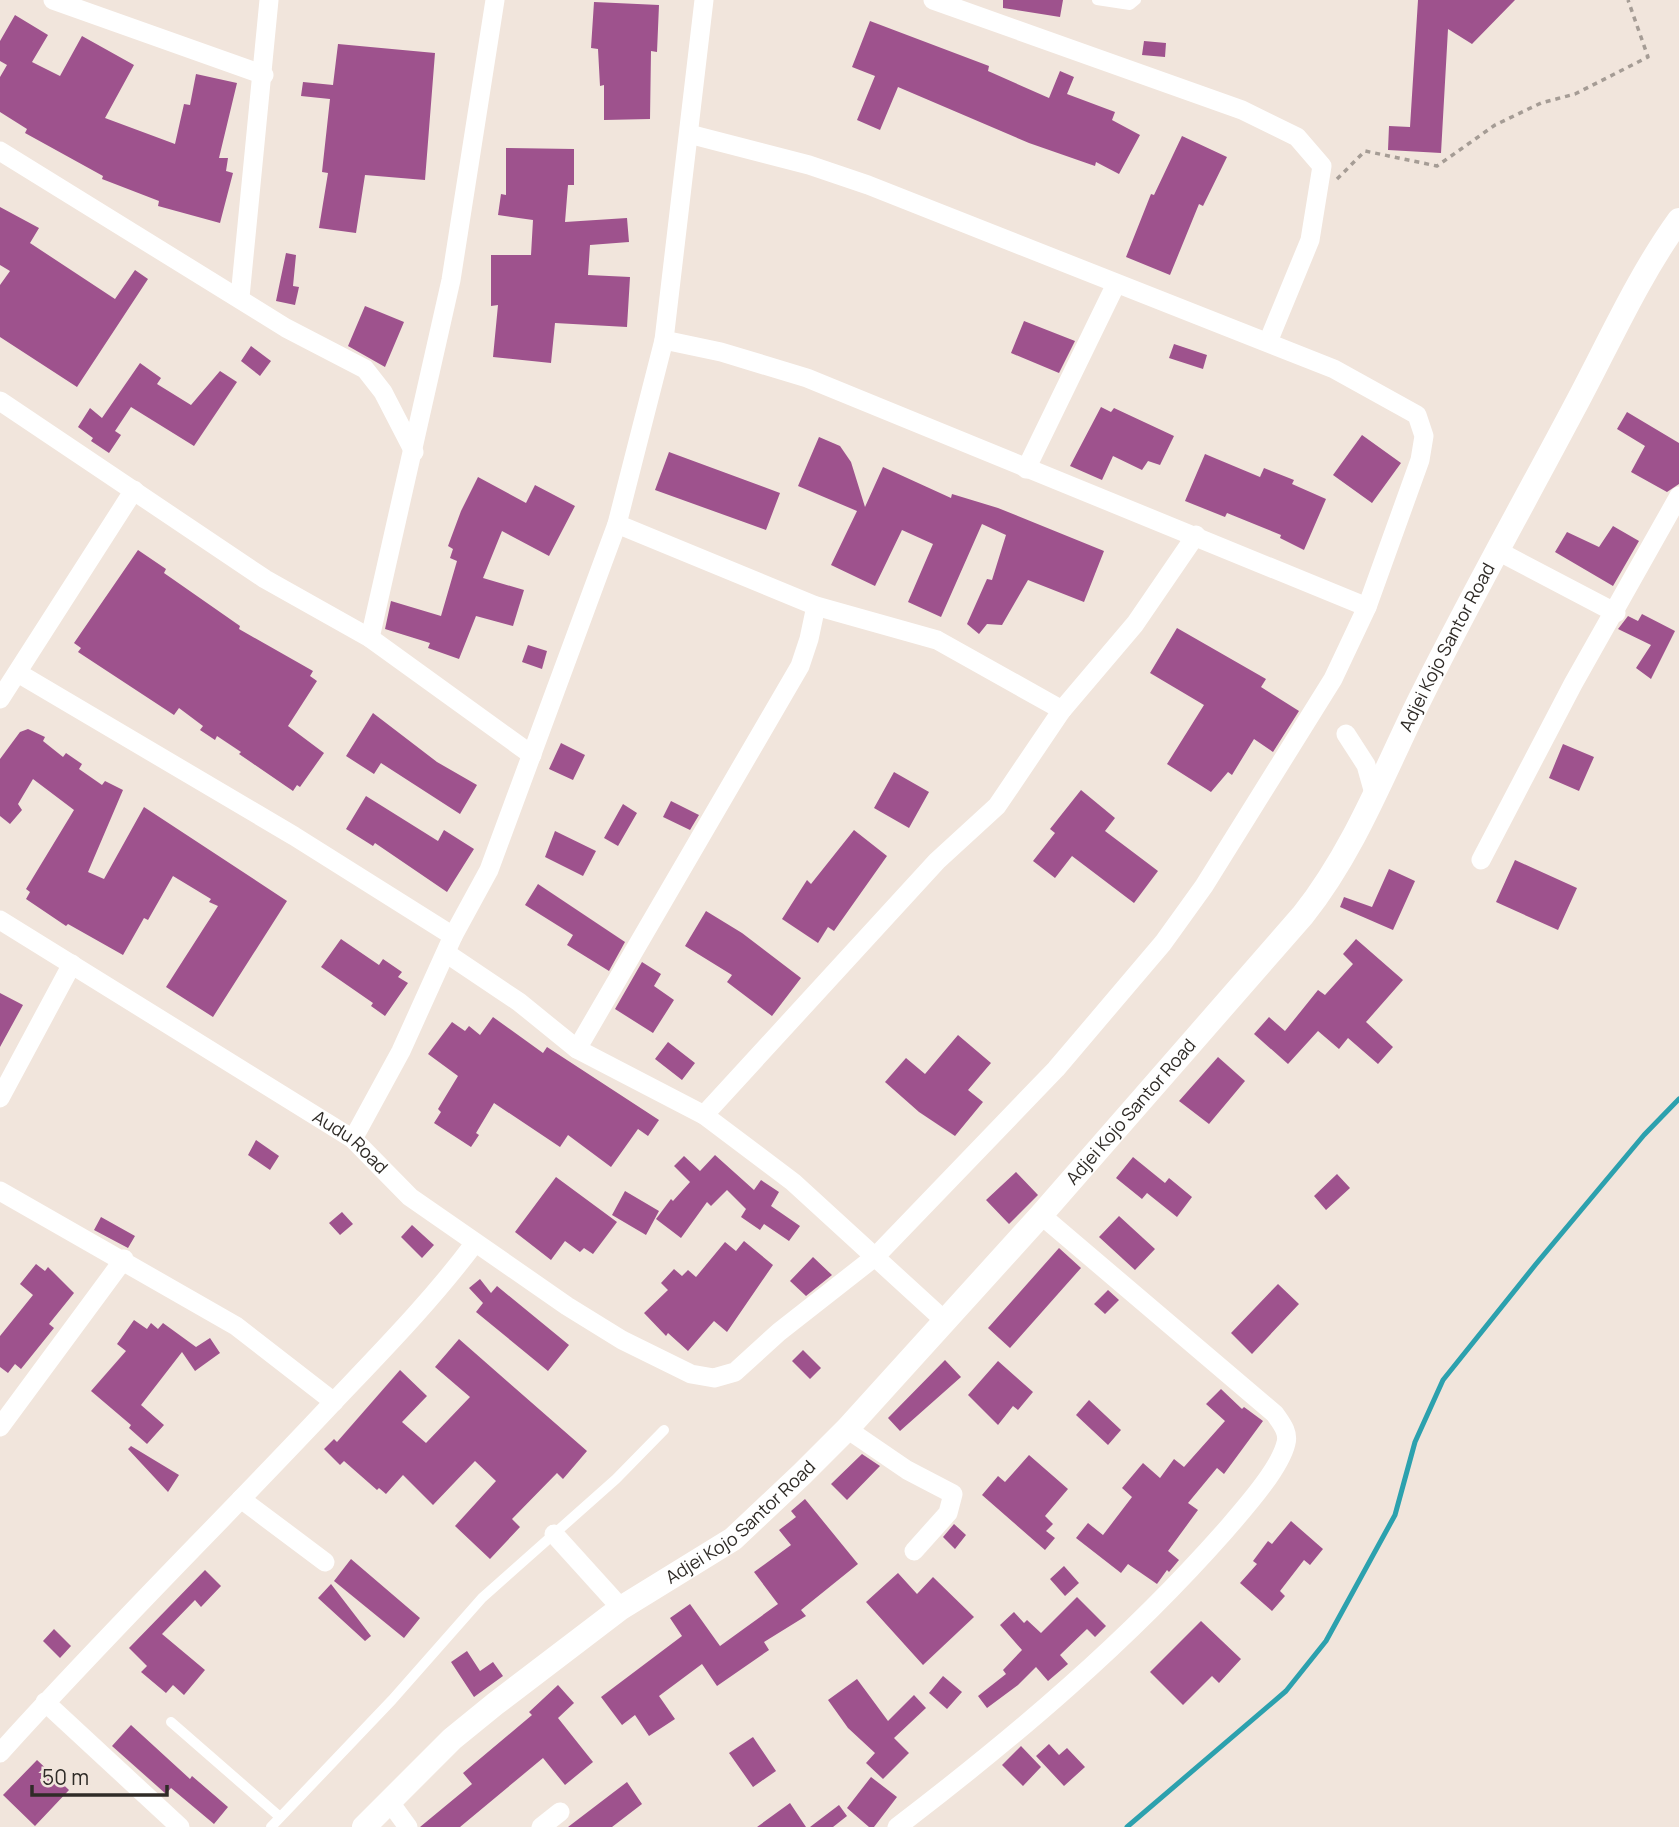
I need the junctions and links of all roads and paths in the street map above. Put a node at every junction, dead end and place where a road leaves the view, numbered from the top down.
1 (53, 0) edge
2 (269, 0) edge
3 (495, 0) edge
4 (704, 0) edge
5 (933, 0) edge
6 (1097, 0) edge
7 (1136, 0) edge
8 (1628, 0) edge
9 (264, 75) junction
10 (689, 134) junction
11 (0, 150) edge
12 (1318, 191) junction
13 (1679, 220) edge
14 (1116, 284) junction
15 (240, 297) junction
16 (664, 340) junction
17 (1268, 342) junction
18 (0, 401) edge
19 (414, 452) junction
20 (1026, 469) junction
21 (134, 490) junction
22 (1679, 496) edge
23 (617, 524) junction
24 (1196, 535) junction
25 (1498, 551) junction
26 (816, 606) junction
27 (1367, 607) junction
28 (1615, 613) junction
29 (370, 638) junction
30 (18, 673) junction
31 (0, 699) edge
32 (1062, 710) junction
33 (1346, 734) dead end
34 (532, 755) junction
35 (1375, 797) junction
36 (1481, 860) dead end
37 (0, 920) edge
38 (450, 945) junction
39 (72, 964) junction
40 (577, 1049) junction
41 (0, 1098) edge
42 (704, 1115) junction
43 (353, 1139) junction
44 (0, 1191) edge
45 (1041, 1215) junction
46 (474, 1244) junction
47 (876, 1256) junction
48 (124, 1259) junction
49 (945, 1321) junction
50 (334, 1402) junction
51 (0, 1427) edge
52 (847, 1429) junction
53 (664, 1430) dead end
54 (241, 1499) junction
55 (554, 1534) junction
56 (914, 1550) dead end
57 (325, 1562) dead end
58 (621, 1608) junction
59 (46, 1702) junction
60 (171, 1722) dead end
61 (0, 1753) edge
62 (389, 1801) junction
63 (559, 1812) dead end
64 (280, 1817) junction
65 (180, 1827) edge
66 (271, 1827) edge
67 (364, 1827) edge
68 (408, 1827) edge
69 (541, 1827) edge
70 (897, 1827) edge

1 - 9 street
2 - 9 street
3 - 19 street
4 - 10 street
5 - 12 street
6 - 7 lane
8 - 12 path
9 - 15 street
10 - 14 street
10 - 16 street
11 - 15 street
12 - 17 street
13 - 25 street, Adjei Kojo Santor Road
14 - 17 street
14 - 20 street
15 - 19 street
16 - 20 street
16 - 23 street
17 - 27 street
18 - 21 street
19 - 29 street
20 - 24 street
21 - 29 street
21 - 30 street
22 - 28 street
23 - 26 street
23 - 34 street
24 - 27 street
24 - 32 street
25 - 28 street
25 - 35 street, Adjei Kojo Santor Road
26 - 32 street
26 - 40 street
27 - 47 street
28 - 36 street
29 - 34 street
30 - 31 street
30 - 38 street
32 - 42 street
33 - 35 street
34 - 38 street
35 - 45 street, Adjei Kojo Santor Road
37 - 39 street, Audu Road
38 - 40 street
38 - 43 street
39 - 41 street
39 - 43 street, Audu Road
40 - 42 street
42 - 47 street
43 - 46 street, Audu Road
44 - 48 street
45 - 49 street, Adjei Kojo Santor Road
45 - 70 street
46 - 47 street, Audu Road
46 - 50 street
47 - 49 street
48 - 50 street
48 - 51 street
49 - 52 street, Adjei Kojo Santor Road
50 - 54 street
52 - 56 street
52 - 58 street, Adjei Kojo Santor Road
53 - 55 lane
54 - 57 street
54 - 59 street
55 - 58 street
55 - 64 lane
58 - 62 street, Adjei Kojo Santor Road
59 - 61 street
59 - 65 street
60 - 64 lane
62 - 67 street, Adjei Kojo Santor Road
62 - 68 street
63 - 69 street
64 - 66 lane

